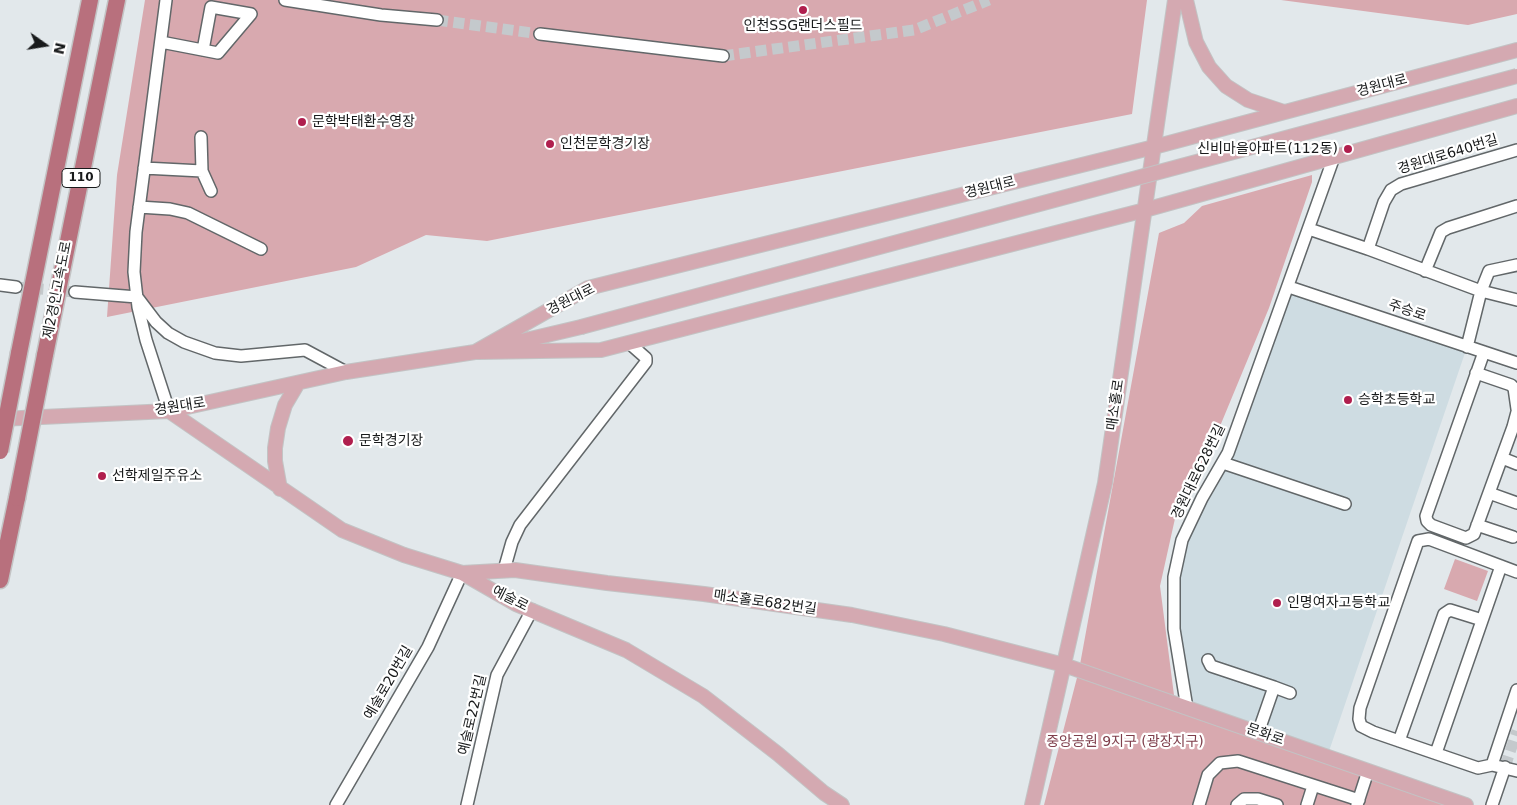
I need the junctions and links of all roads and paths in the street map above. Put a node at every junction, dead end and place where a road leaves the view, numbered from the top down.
1 (90, 0) edge
2 (117, 0) edge
3 (166, 0) edge
4 (285, 0) edge
5 (1175, 0) edge
6 (1186, 0) edge
7 (436, 20) tunnel mouth
8 (540, 34) tunnel mouth
9 (161, 42) junction
10 (203, 50) junction
11 (1517, 50) edge
12 (723, 56) tunnel mouth
13 (1517, 76) edge
14 (1517, 106) edge
15 (1284, 112) junction
16 (201, 137) dead end
17 (1154, 147) junction
18 (1517, 150) edge
19 (1334, 157) junction
20 (144, 168) junction
21 (202, 171) junction
22 (211, 191) dead end
23 (1517, 206) edge
24 (139, 207) junction
25 (1144, 210) junction
26 (1309, 229) junction
27 (260, 249) dead end
28 (1368, 249) junction
29 (1517, 265) edge
30 (1425, 271) junction
31 (0, 285) edge
32 (16, 287) tunnel mouth
33 (1289, 287) junction
34 (1481, 291) junction
35 (75, 292) tunnel mouth
36 (137, 297) junction
37 (1517, 300) edge
38 (630, 343) junction
39 (1468, 347) junction
40 (475, 352) junction
41 (1484, 352) junction
42 (1517, 363) edge
43 (346, 372) junction
44 (1476, 373) junction
45 (298, 383) junction
46 (169, 411) junction
47 (1517, 411) edge
48 (0, 419) edge
49 (1515, 428) edge
50 (0, 450) edge
51 (1502, 458) junction
52 (1223, 463) junction
53 (1517, 464) edge
54 (280, 489) junction
55 (1489, 493) junction
56 (1517, 503) edge
57 (1345, 504) dead end
58 (1477, 525) junction
59 (1513, 537) dead end
60 (1501, 566) junction
61 (504, 570) junction
62 (1517, 572) edge
63 (462, 573) junction
64 (0, 580) edge
65 (532, 610) junction
66 (1482, 620) junction
67 (1208, 660) dead end
68 (1064, 665) junction
69 (1274, 687) junction
70 (1517, 690) edge
71 (1290, 693) dead end
72 (1187, 708) junction
73 (1258, 732) junction
74 (1399, 742) junction
75 (1436, 754) junction
76 (1492, 765) junction
77 (1505, 767) junction
78 (1368, 771) junction
79 (1517, 772) edge
80 (1313, 786) junction
81 (1436, 800) edge
82 (1358, 803) edge
83 (336, 805) edge
84 (467, 805) edge
85 (842, 805) edge
86 (1032, 805) edge
87 (1200, 805) edge
88 (1237, 805) edge
89 (1277, 805) edge
90 (1307, 805) edge
91 (1466, 805) edge
92 (1492, 805) edge

1 - 50 highway, 제2경인고속도로 / 110, bridge
2 - 64 highway, 제2경인고속도로 / 110, bridge
3 - 9 street
4 - 7 street
5 - 17 main road, 매소홀로
6 - 15 main road
8 - 12 street
9 - 10 street
9 - 20 street
10 - 10 street
11 - 15 main road, 경원대로
13 - 40 main road, 경원대로, bridge
14 - 19 main road, 경원대로
15 - 17 main road, 경원대로
16 - 21 street
17 - 25 main road, 매소홀로
17 - 40 main road, 경원대로
18 - 28 street, 경원대로640번길
19 - 25 main road, 경원대로
19 - 26 street, 경원대로628번길
20 - 21 street
20 - 24 street
21 - 22 street
23 - 30 street
24 - 27 street
24 - 36 street
25 - 38 main road, 경원대로
25 - 68 main road, 매소홀로
26 - 28 street
26 - 33 street, 경원대로628번길
28 - 30 street
29 - 34 street
30 - 34 street
31 - 32 street
33 - 39 street, 주승로
33 - 52 street, 경원대로628번길
34 - 37 street
34 - 39 street
35 - 36 street
36 - 43 street
36 - 46 street
38 - 40 main road, 경원대로
38 - 61 street
39 - 41 street, 주승로
40 - 43 main road, 경원대로
41 - 42 street, 주승로
41 - 44 street
43 - 45 main road, 경원대로
44 - 47 street
44 - 58 street
45 - 46 main road, 경원대로
45 - 54 main road
46 - 48 main road, 경원대로
46 - 54 main road, 예술로
47 - 49 street
49 - 51 street
51 - 53 street
51 - 55 street
52 - 57 street
52 - 72 street, 경원대로628번길
54 - 63 main road, 예술로
55 - 56 street
55 - 58 street
58 - 59 street
60 - 62 street
60 - 66 street
60 - 74 street
61 - 63 main road, 매소홀로682번길
61 - 68 main road, 매소홀로682번길
63 - 65 main road, 예술로
63 - 83 street, 예술로20번길
65 - 84 street, 예술로22번길
65 - 85 main road, 예술로
66 - 74 street
66 - 75 street
67 - 69 street
68 - 72 main road, 문화로
68 - 86 main road, 매소홀로
69 - 71 street
69 - 73 street
70 - 76 street
72 - 73 main road, 문화로
73 - 78 main road, 문화로
74 - 75 street
75 - 76 street
76 - 77 street
77 - 79 street
77 - 92 street
78 - 81 main road, 문화로
78 - 82 street
80 - 82 street
80 - 87 street
80 - 90 street
81 - 91 main road, 문화로
88 - 89 street

